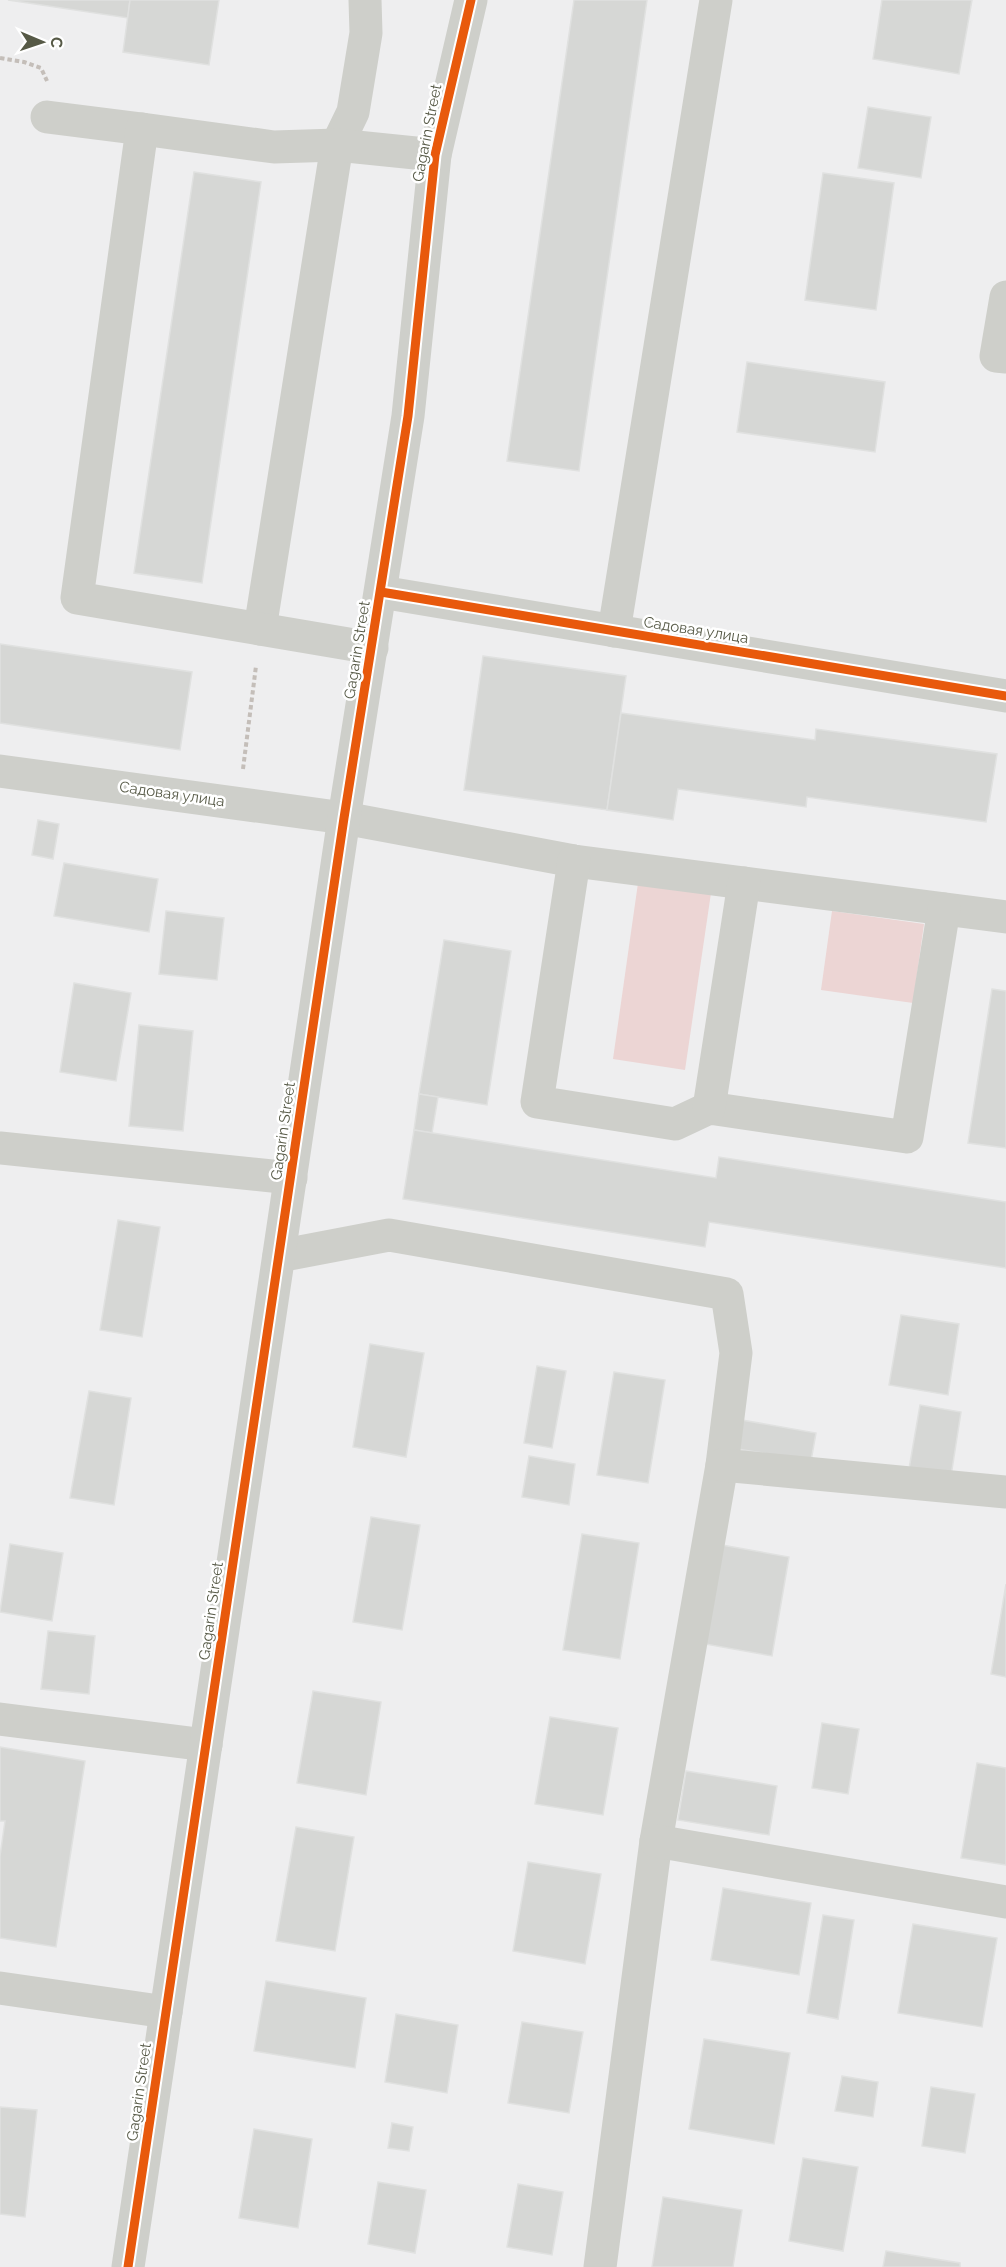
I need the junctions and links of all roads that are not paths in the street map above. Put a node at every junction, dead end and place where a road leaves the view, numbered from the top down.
1 (365, 0) edge
2 (471, 0) edge
3 (716, 0) edge
4 (47, 117) road end
5 (142, 129) junction
6 (337, 145) junction
7 (435, 155) junction
8 (1006, 297) edge
9 (1001, 356) edge
10 (381, 592) junction
11 (260, 629) junction
12 (614, 631) junction
13 (372, 648) junction
14 (1006, 696) edge
15 (0, 771) edge
16 (344, 818) junction
17 (574, 861) junction
18 (744, 883) junction
19 (944, 909) junction
20 (1006, 917) edge
21 (710, 1108) junction
22 (0, 1148) edge
23 (291, 1178) junction
24 (279, 1257) junction
25 (722, 1465) junction
26 (1006, 1492) edge
27 (0, 1719) edge
28 (206, 1745) junction
29 (656, 1841) junction
30 (1006, 1902) edge
31 (0, 1988) edge
32 (166, 2012) junction
33 (129, 2267) edge
34 (600, 2267) edge

1 - 6 street
2 - 7 street, Gagarin Street
3 - 12 street
4 - 5 street
5 - 6 street
5 - 11 street
6 - 7 street
6 - 11 street
7 - 10 street, Gagarin Street
8 - 9 street
10 - 12 street, Садовая улица
10 - 13 street, Gagarin Street
11 - 13 street
12 - 14 street, Садовая улица
13 - 16 street, Gagarin Street
15 - 16 street, Садовая улица
16 - 17 street, Садовая улица
16 - 23 street, Gagarin Street
17 - 18 street, Садовая улица
17 - 21 street
18 - 19 street, Садовая улица
18 - 21 street
19 - 20 street, Садовая улица
19 - 21 street
22 - 23 street
23 - 24 street, Gagarin Street
24 - 25 street
24 - 28 street, Gagarin Street
25 - 26 street
25 - 29 street
27 - 28 street
28 - 32 street, Gagarin Street
29 - 30 street
29 - 34 street
31 - 32 street
32 - 33 street, Gagarin Street

